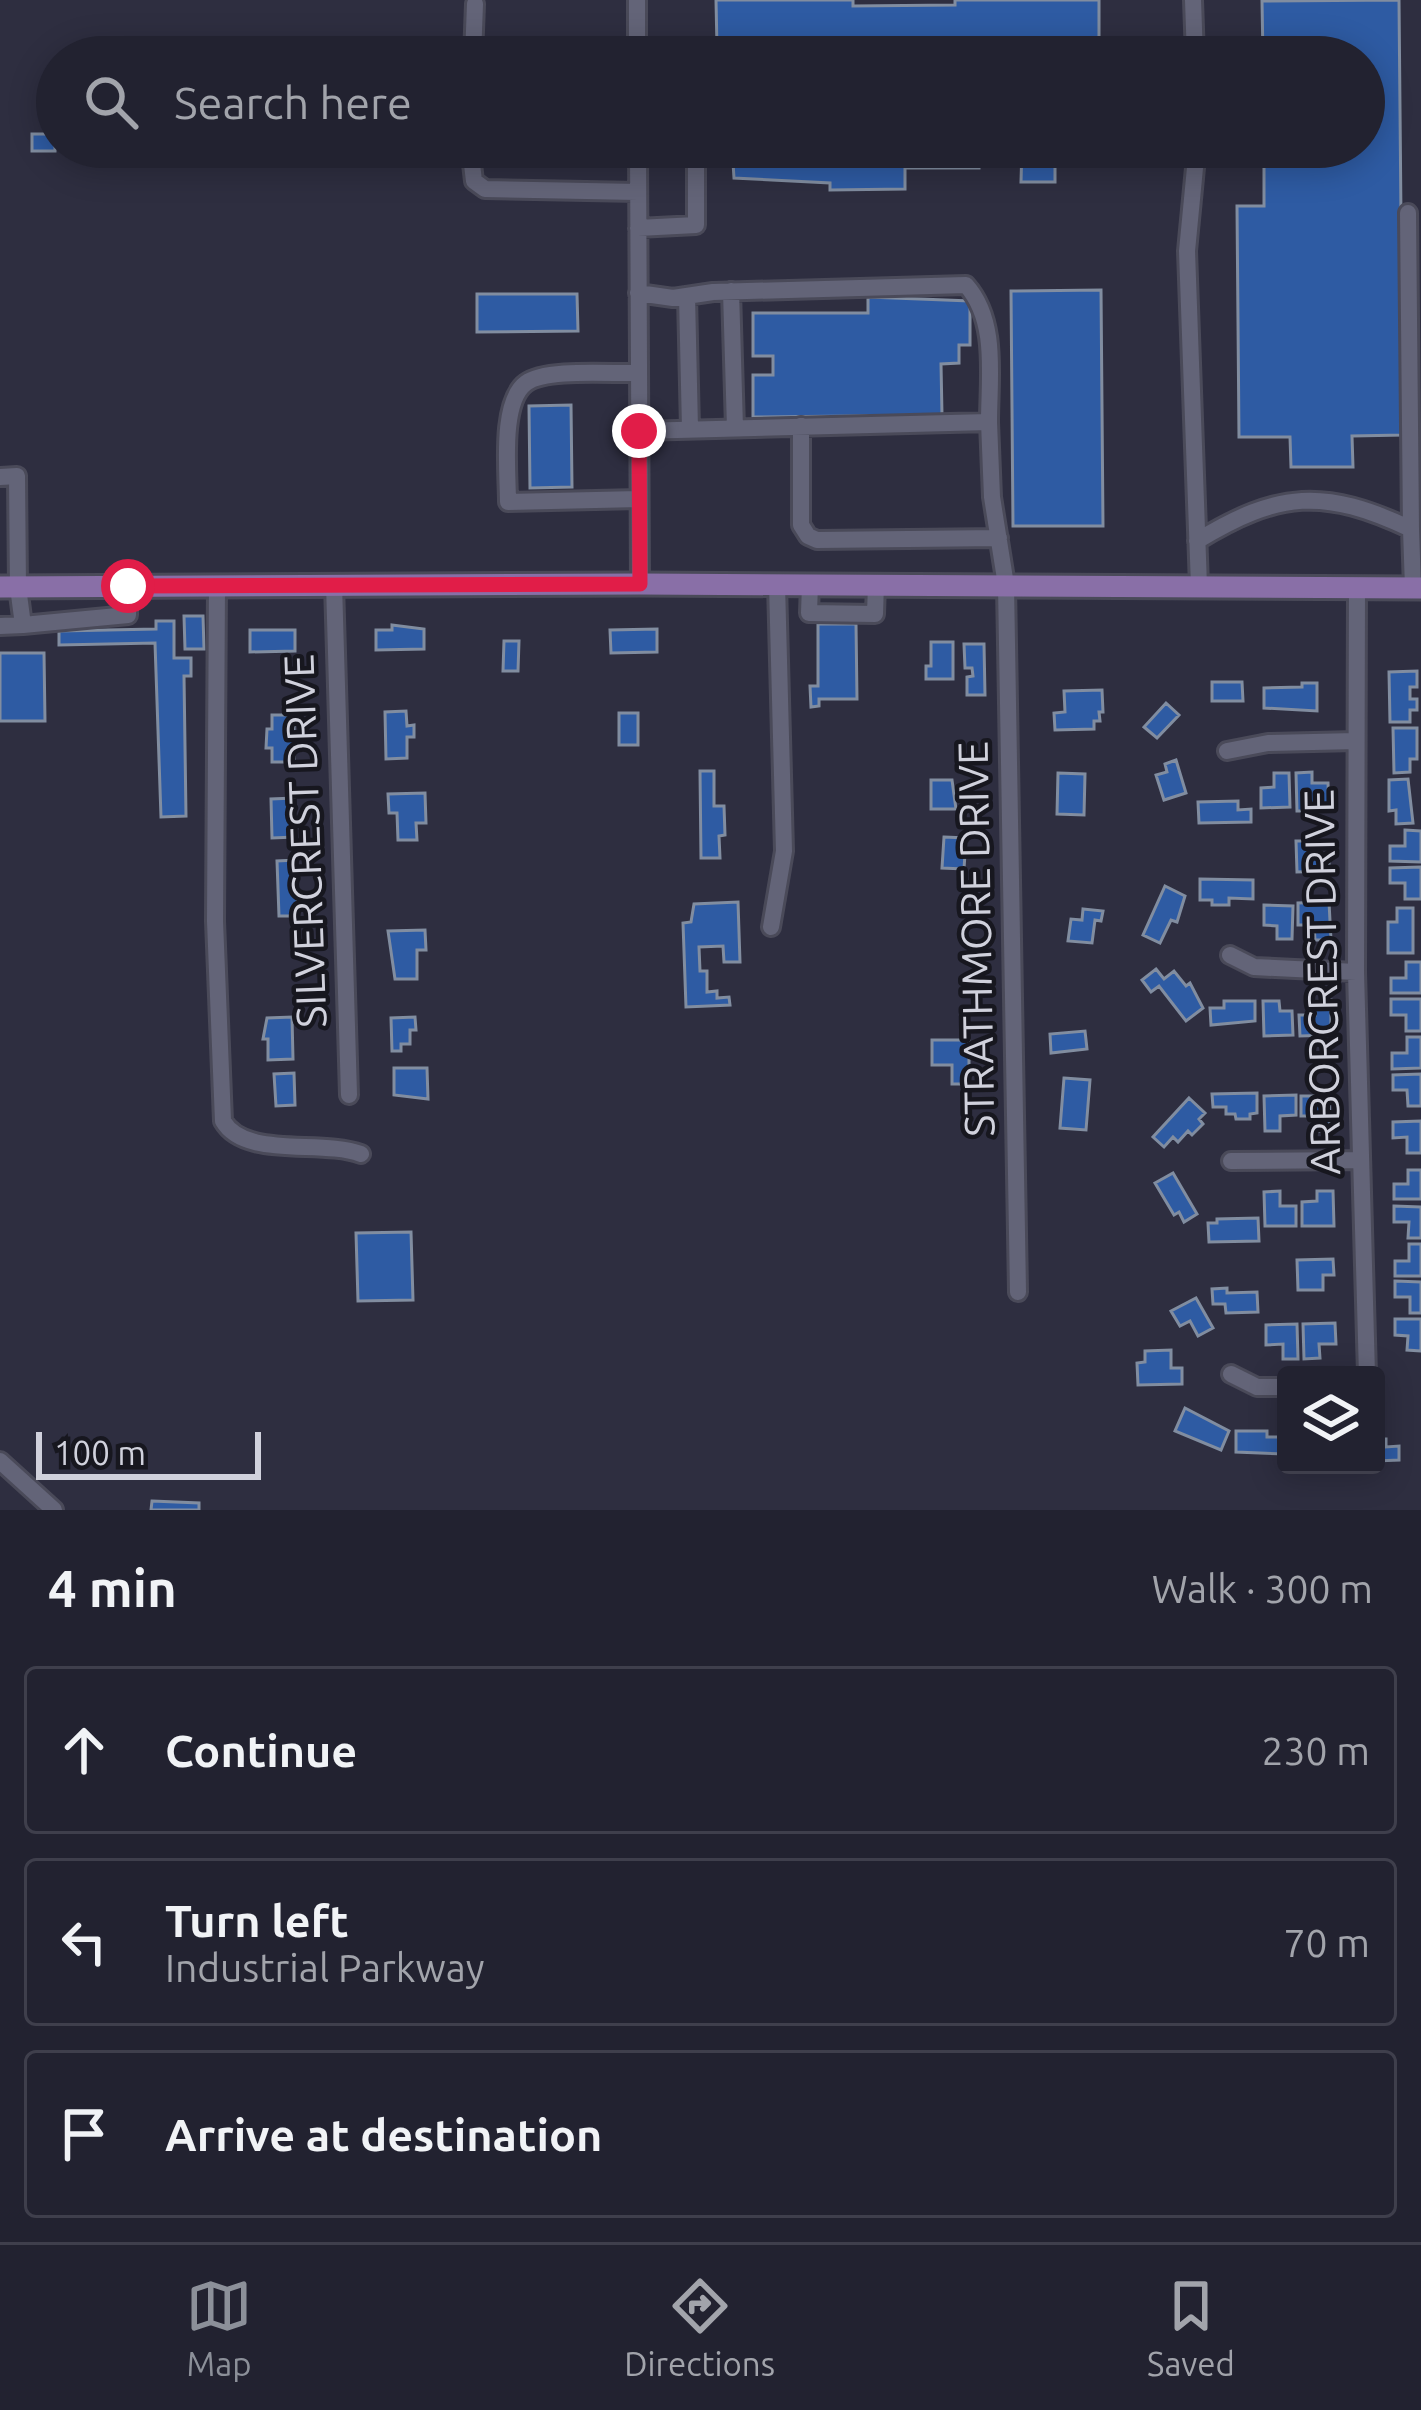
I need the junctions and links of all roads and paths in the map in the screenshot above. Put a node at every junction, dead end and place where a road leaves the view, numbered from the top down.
1 (637, 0) edge
2 (1193, 0) edge
3 (475, 4) dead end
4 (474, 36) edge
5 (637, 36) edge
6 (1194, 36) edge
7 (472, 168) edge
8 (638, 168) edge
9 (696, 168) edge
10 (1195, 168) edge
11 (638, 192) junction
12 (1408, 213) dead end
13 (638, 228) junction
14 (731, 291) junction
15 (638, 293) junction
16 (688, 296) junction
17 (639, 373) junction
18 (989, 422) junction
19 (801, 426) junction
20 (735, 428) junction
21 (689, 429) junction
22 (639, 431) junction
23 (0, 476) edge
24 (639, 499) junction
25 (1411, 529) junction
26 (999, 538) junction
27 (1197, 541) junction
28 (334, 584) junction
29 (640, 584) junction
30 (777, 584) junction
31 (217, 585) junction
32 (1006, 585) junction
33 (128, 586) junction
34 (1199, 586) junction
35 (9, 587) edge
36 (1357, 588) junction
37 (1417, 588) edge
38 (23, 625) junction
39 (0, 626) edge
40 (1356, 741) junction
41 (1227, 751) dead end
42 (771, 927) dead end
43 (1230, 955) dead end
44 (1356, 971) junction
45 (349, 1095) dead end
46 (361, 1154) dead end
47 (1359, 1160) junction
48 (1231, 1161) dead end
49 (1018, 1292) dead end
50 (1367, 1366) edge
51 (1232, 1374) dead end
52 (1277, 1387) edge
53 (0, 1461) edge
54 (53, 1510) edge

1 - 5 street
2 - 6 street
3 - 4 street
7 - 11 street
8 - 11 street
9 - 13 street
10 - 27 street
11 - 13 street
12 - 25 street
13 - 15 street
14 - 16 street
14 - 18 street, STRATHMORE DRIVE
14 - 20 street
15 - 16 street
15 - 17 street
16 - 21 street
17 - 22 street
17 - 24 street
18 - 19 street
18 - 26 street, STRATHMORE DRIVE
19 - 20 street
19 - 26 street
20 - 21 street
21 - 22 street
22 - 24 street
23 - 35 street
24 - 29 street
25 - 27 street
25 - 37 street
26 - 32 street, STRATHMORE DRIVE
27 - 34 street
28 - 29 main road
28 - 31 main road
28 - 45 street, SILVERCREST DRIVE
29 - 30 main road
30 - 32 main road
30 - 42 street
31 - 33 main road
31 - 46 street
32 - 34 main road
32 - 49 street, STRATHMORE DRIVE
33 - 35 main road
33 - 38 street
34 - 36 main road
35 - 38 street
36 - 37 main road
36 - 40 street, ARBORCREST DRIVE
38 - 39 street
40 - 41 street
40 - 44 street, ARBORCREST DRIVE
43 - 44 street
44 - 47 street, ARBORCREST DRIVE
47 - 48 street
47 - 50 street, ARBORCREST DRIVE
51 - 52 street
53 - 54 street

